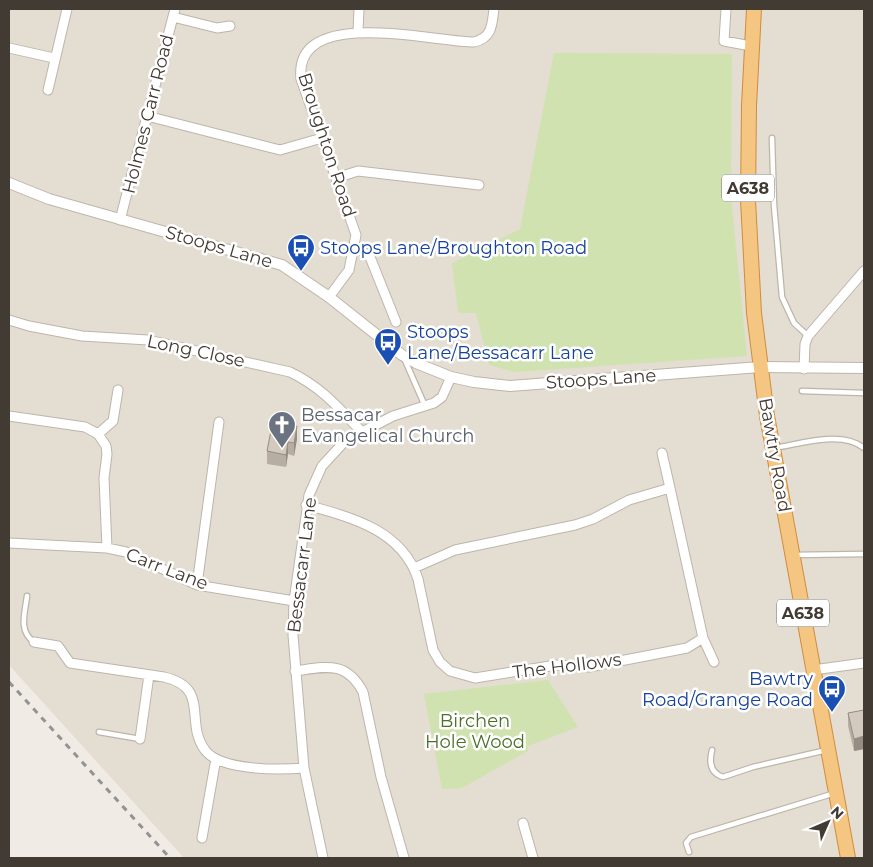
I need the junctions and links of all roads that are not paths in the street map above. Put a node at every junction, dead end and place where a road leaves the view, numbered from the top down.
1 (67, 9) edge
2 (359, 9) edge
3 (494, 9) edge
4 (726, 9) edge
5 (754, 9) edge
6 (174, 13) edge
7 (230, 26) dead end
8 (358, 32) junction
9 (751, 46) junction
10 (9, 48) edge
11 (54, 58) junction
12 (48, 90) dead end
13 (147, 116) junction
14 (322, 138) junction
15 (772, 138) dead end
16 (336, 178) junction
17 (9, 183) edge
18 (479, 185) dead end
19 (120, 220) junction
20 (355, 246) junction
21 (864, 271) edge
22 (329, 297) junction
23 (9, 320) edge
24 (396, 322) dead end
25 (808, 336) junction
26 (402, 355) junction
27 (760, 367) junction
28 (864, 368) edge
29 (804, 369) junction
30 (451, 377) junction
31 (118, 390) dead end
32 (802, 391) dead end
33 (864, 393) edge
34 (426, 407) junction
35 (9, 416) edge
36 (219, 422) dead end
37 (361, 431) junction
38 (98, 434) junction
39 (773, 448) junction
40 (864, 448) edge
41 (662, 453) dead end
42 (670, 488) junction
43 (306, 505) junction
44 (9, 544) edge
45 (107, 548) junction
46 (864, 554) edge
47 (792, 555) junction
48 (414, 568) junction
49 (197, 585) junction
50 (27, 596) dead end
51 (294, 600) junction
52 (703, 638) junction
53 (34, 642) joint
54 (714, 662) dead end
55 (864, 662) edge
56 (813, 670) junction
57 (295, 672) junction
58 (149, 675) junction
59 (99, 732) dead end
60 (140, 739) joint
61 (712, 750) dead end
62 (828, 750) junction
63 (218, 760) junction
64 (304, 768) junction
65 (836, 793) junction
66 (522, 823) dead end
67 (202, 838) dead end
68 (689, 852) dead end
69 (323, 858) edge
70 (404, 858) edge
71 (533, 858) edge
72 (848, 858) edge

1 - 11 street
2 - 8 street
3 - 8 street, Broughton Road
4 - 9 street
5 - 9 highway, Bawtry Road / A638
6 - 7 street
6 - 13 street, Holmes Carr Road
8 - 14 street, Broughton Road
9 - 27 highway, Bawtry Road / A638
10 - 11 street
11 - 12 street
13 - 14 street
13 - 19 street, Holmes Carr Road
14 - 16 street, Broughton Road
15 - 25 lane
16 - 18 street
16 - 20 street, Broughton Road
17 - 19 street, Stoops Lane
19 - 22 street, Stoops Lane
20 - 22 street, Broughton Road
20 - 24 street
21 - 25 street
22 - 26 street, Stoops Lane
23 - 37 street, Long Close
25 - 29 street
26 - 30 street, Stoops Lane
26 - 34 lane
27 - 29 street, Stoops Lane
27 - 30 street, Stoops Lane
27 - 39 highway, Bawtry Road / A638
28 - 29 street, Stoops Lane
30 - 34 street, Bessacarr Lane
31 - 38 street
32 - 33 lane
34 - 37 street, Bessacarr Lane
35 - 38 street
36 - 49 street
37 - 43 street, Bessacarr Lane
38 - 45 street
39 - 40 lane
39 - 47 highway, Bawtry Road / A638
41 - 42 street
42 - 48 street
42 - 52 street
43 - 48 street, The Hollows
43 - 51 street, Bessacarr Lane
44 - 45 street, Carr Lane
45 - 49 street, Carr Lane
46 - 47 lane
47 - 56 highway, Bawtry Road / A638
48 - 52 street, The Hollows
49 - 51 street, Carr Lane
50 - 53 lane
51 - 57 street, Bessacarr Lane
52 - 54 street
53 - 58 street
55 - 56 street
56 - 62 highway, Bawtry Road / A638
57 - 64 street, Bessacarr Lane
57 - 70 street
58 - 60 street
58 - 63 street
59 - 60 lane
61 - 62 lane
62 - 65 highway, Bawtry Road / A638
63 - 64 street
63 - 67 street
64 - 69 street, Bessacarr Lane
65 - 68 lane
65 - 72 highway, Bawtry Road / A638
66 - 71 street

